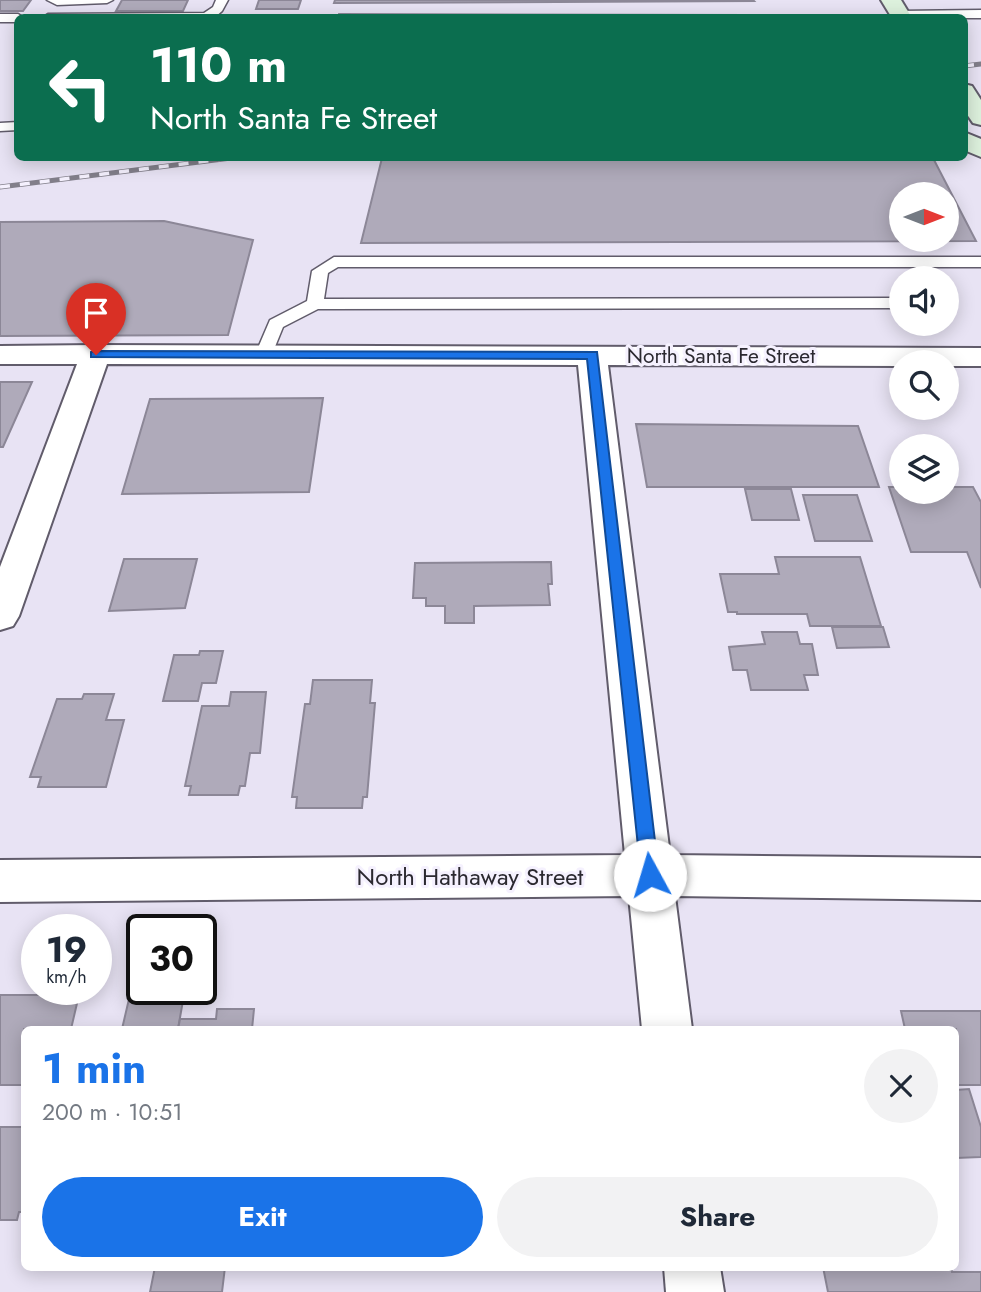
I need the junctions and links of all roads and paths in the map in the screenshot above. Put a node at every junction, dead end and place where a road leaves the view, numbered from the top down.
1 (53, 0) edge
2 (107, 0) edge
3 (222, 0) edge
4 (898, 11) edge
5 (211, 14) edge
6 (981, 14) edge
7 (968, 97) edge
8 (981, 118) edge
9 (924, 262) junction
10 (981, 262) edge
11 (926, 266) edge
12 (889, 303) edge
13 (314, 304) junction
14 (0, 355) edge
15 (96, 355) junction
16 (264, 355) junction
17 (592, 355) junction
18 (981, 358) edge
19 (0, 616) edge
20 (650, 875) junction
21 (981, 879) edge
22 (0, 881) edge
23 (667, 1026) edge
24 (692, 1271) edge
25 (695, 1292) edge

1 - 2 lane
3 - 5 lane
4 - 6 lane
7 - 8 main road
9 - 10 lane
9 - 11 lane
9 - 13 lane
12 - 13 lane
13 - 16 lane
14 - 15 street, North Santa Fe Street
15 - 16 street, North Santa Fe Street
15 - 19 street
16 - 17 street, North Santa Fe Street
17 - 18 street, North Santa Fe Street
17 - 20 street
20 - 21 street, North Hathaway Street
20 - 22 street, North Hathaway Street
20 - 23 street
24 - 25 street

